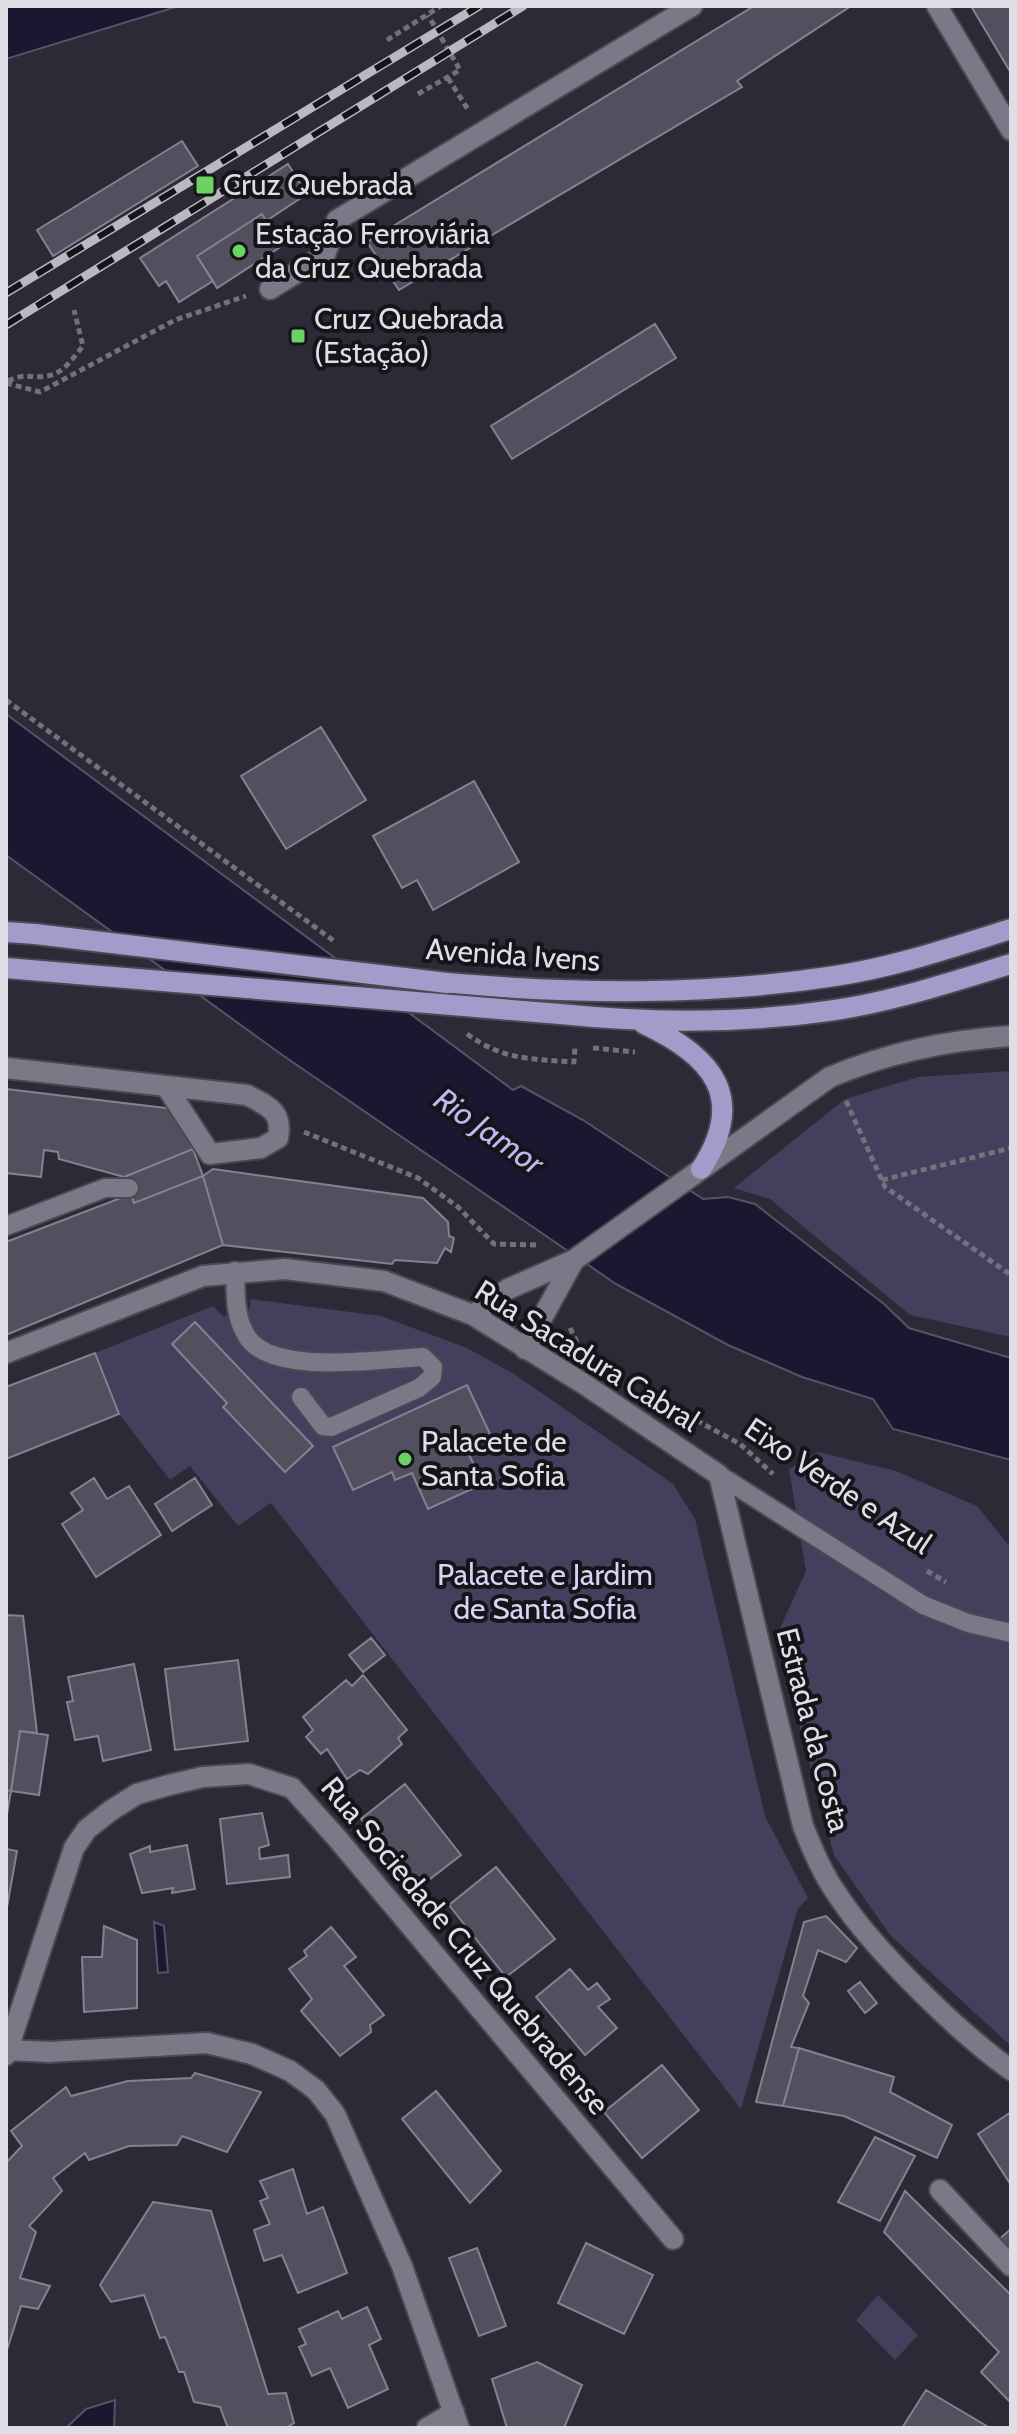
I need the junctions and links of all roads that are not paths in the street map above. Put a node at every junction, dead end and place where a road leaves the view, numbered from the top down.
1 (692, 6) edge
2 (937, 6) edge
3 (1011, 130) edge
4 (270, 289) road end
5 (1011, 929) edge
6 (6, 932) edge
7 (1011, 964) edge
8 (6, 968) edge
9 (640, 1022) junction
10 (1011, 1036) edge
11 (6, 1068) edge
12 (166, 1086) junction
13 (701, 1169) junction
14 (129, 1188) dead end
15 (6, 1226) edge
16 (574, 1260) junction
17 (235, 1271) junction
18 (473, 1315) junction
19 (525, 1349) junction
20 (6, 1353) edge
21 (301, 1397) dead end
22 (719, 1475) junction
23 (1011, 1633) edge
24 (7, 2053) edge
25 (1011, 2070) edge
26 (940, 2190) dead end
27 (673, 2239) dead end
28 (1011, 2266) edge
29 (456, 2420) edge
30 (427, 2428) edge

1 - 4 street
2 - 3 street
5 - 6 main road, Avenida Ivens, bridge
7 - 9 main road, Avenida Ivens
8 - 9 main road, Avenida Ivens, bridge
9 - 13 main road
10 - 13 street
11 - 12 street
12 - 12 street
13 - 16 street
14 - 15 lane
16 - 18 street
16 - 19 street
17 - 18 street, Rua Sacadura Cabral
17 - 20 street, Rua Sacadura Cabral
17 - 21 lane
18 - 19 street, Rua Sacadura Cabral
19 - 22 street, Rua Sacadura Cabral
22 - 23 lane
22 - 25 street, Estrada da Costa
24 - 27 street, Rua Sociedade Cruz Quebradense
24 - 29 street
26 - 28 street
29 - 30 street

